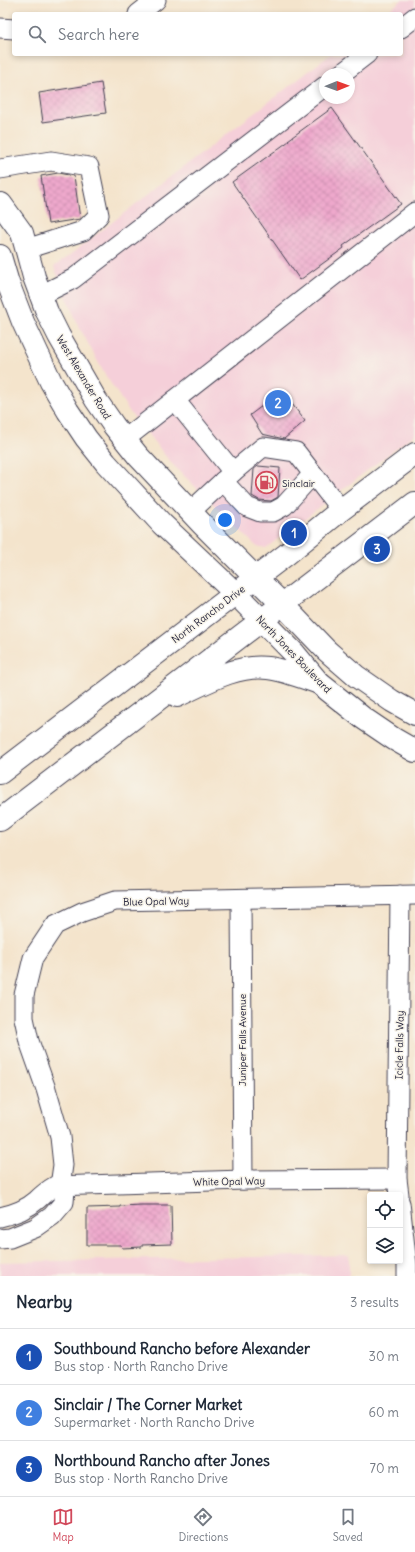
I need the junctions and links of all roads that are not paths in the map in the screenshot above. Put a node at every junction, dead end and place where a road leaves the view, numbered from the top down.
1 (156, 0) edge
2 (141, 12) edge
3 (415, 17) edge
4 (403, 26) edge
5 (0, 28) edge
6 (12, 29) edge
7 (364, 56) edge
8 (349, 68) edge
9 (319, 91) edge
10 (0, 169) edge
11 (0, 204) edge
12 (415, 212) edge
13 (26, 250) junction
14 (0, 256) edge
15 (41, 295) junction
16 (46, 370) junction
17 (175, 400) junction
18 (125, 439) junction
19 (415, 454) edge
20 (313, 474) junction
21 (228, 476) junction
22 (415, 503) edge
23 (341, 510) junction
24 (190, 512) junction
25 (256, 578) junction
26 (235, 593) junction
27 (282, 604) junction
28 (261, 620) junction
29 (319, 683) junction
30 (140, 714) junction
31 (415, 714) edge
32 (415, 751) edge
33 (0, 773) edge
34 (0, 820) edge
35 (408, 895) edge
36 (241, 899) junction
37 (243, 1180) junction
38 (60, 1186) junction
39 (398, 1187) edge
40 (36, 1201) junction
41 (52, 1216) junction
42 (0, 1217) edge
43 (403, 1228) edge
44 (0, 1239) edge
45 (407, 1276) edge

1 - 2 street
3 - 4 street
5 - 6 street
7 - 8 street
9 - 15 street
10 - 13 street
11 - 13 main road, West Alexander Road
12 - 17 street
13 - 15 main road, West Alexander Road
14 - 16 main road
15 - 18 main road, West Alexander Road
16 - 18 main road
16 - 26 main road
17 - 18 street
17 - 21 street
18 - 24 main road, West Alexander Road
19 - 23 main road, North Rancho Drive
20 - 21 street
20 - 21 street
20 - 23 street
21 - 24 street
22 - 27 main road
23 - 25 main road, North Rancho Drive
24 - 25 main road, West Alexander Road
25 - 26 main road, North Rancho Drive
25 - 27 main road
26 - 28 main road, North Jones Boulevard
26 - 33 main road, North Rancho Drive
27 - 28 main road
27 - 31 main road
28 - 29 main road, North Jones Boulevard
28 - 30 main road
29 - 30 main road
29 - 32 main road, North Jones Boulevard
30 - 34 main road
35 - 36 street, Blue Opal Way
35 - 39 street, Icicle Falls Way
36 - 37 street, Juniper Falls Avenue
36 - 38 street, Blue Opal Way
37 - 38 street, White Opal Way
37 - 39 street, White Opal Way
38 - 40 street
38 - 41 street, Blue Opal Way
40 - 41 street
40 - 42 street
41 - 44 street, Blue Opal Way
43 - 45 street

